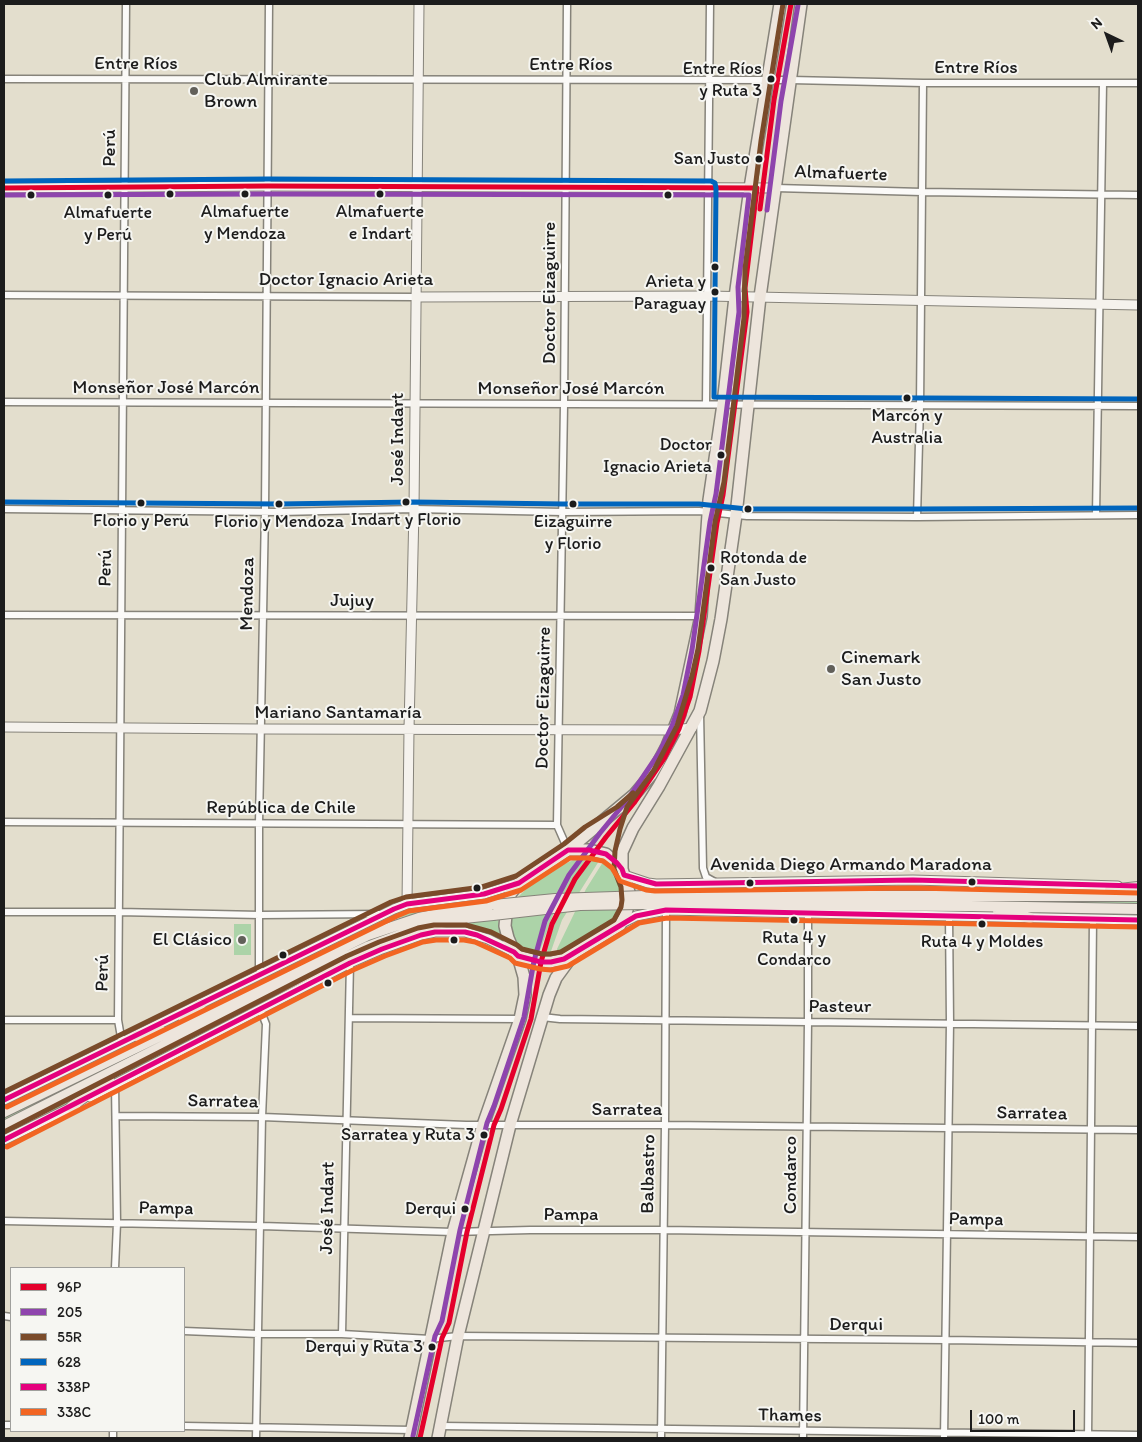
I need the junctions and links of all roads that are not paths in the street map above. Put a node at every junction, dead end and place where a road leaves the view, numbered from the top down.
1 (126, 4) edge
2 (269, 4) edge
3 (419, 4) edge
4 (568, 4) edge
5 (710, 4) edge
6 (780, 4) edge
7 (801, 4) edge
8 (4, 79) edge
9 (125, 79) junction
10 (268, 79) junction
11 (418, 79) junction
12 (566, 80) junction
13 (709, 80) junction
14 (766, 80) junction
15 (791, 80) junction
16 (923, 83) junction
17 (1104, 83) junction
18 (1138, 83) edge
19 (268, 186) junction
20 (125, 187) junction
21 (417, 187) junction
22 (566, 187) junction
23 (4, 188) edge
24 (709, 188) junction
25 (750, 188) junction
26 (776, 188) junction
27 (922, 192) junction
28 (1102, 194) junction
29 (1138, 195) edge
30 (4, 295) edge
31 (124, 295) junction
32 (267, 296) junction
33 (416, 296) junction
34 (564, 296) junction
35 (708, 296) junction
36 (735, 297) junction
37 (760, 297) junction
38 (921, 301) junction
39 (1100, 304) junction
40 (1138, 304) edge
41 (4, 402) edge
42 (123, 403) junction
43 (266, 404) junction
44 (414, 404) junction
45 (706, 404) junction
46 (723, 404) junction
47 (564, 405) junction
48 (749, 406) junction
49 (920, 406) junction
50 (1098, 406) junction
51 (1138, 406) edge
52 (4, 509) edge
53 (414, 509) junction
54 (123, 510) junction
55 (708, 511) junction
56 (265, 512) junction
57 (563, 512) junction
58 (736, 515) junction
59 (1096, 515) junction
60 (1138, 515) edge
61 (917, 517) junction
62 (4, 615) edge
63 (120, 615) junction
64 (262, 616) junction
65 (560, 616) junction
66 (700, 616) junction
67 (413, 617) junction
68 (700, 711) junction
69 (4, 727) edge
70 (120, 728) junction
71 (692, 728) junction
72 (261, 729) junction
73 (408, 729) junction
74 (559, 729) junction
75 (672, 730) junction
76 (4, 822) edge
77 (119, 822) junction
78 (259, 823) junction
79 (408, 824) junction
80 (557, 825) junction
81 (568, 850) junction
82 (623, 872) junction
83 (717, 882) junction
84 (519, 883) junction
85 (1138, 886) edge
86 (1078, 895) junction
87 (1138, 896) edge
88 (644, 900) junction
89 (407, 904) junction
90 (970, 906) junction
91 (1138, 909) edge
92 (494, 910) junction
93 (666, 910) junction
94 (4, 912) edge
95 (119, 912) junction
96 (808, 912) junction
97 (383, 914) junction
98 (260, 915) junction
99 (949, 916) junction
100 (1030, 918) junction
101 (1093, 919) junction
102 (1138, 920) edge
103 (620, 924) junction
104 (516, 954) junction
105 (573, 954) junction
106 (350, 963) junction
107 (261, 975) junction
108 (201, 1004) junction
109 (260, 1009) junction
110 (542, 1017) junction
111 (350, 1018) junction
112 (520, 1019) junction
113 (666, 1019) junction
114 (4, 1020) edge
115 (118, 1020) junction
116 (808, 1022) junction
117 (950, 1023) junction
118 (1093, 1025) junction
119 (1138, 1026) edge
120 (176, 1028) junction
121 (137, 1036) junction
122 (122, 1043) junction
123 (130, 1064) junction
124 (115, 1084) junction
125 (4, 1100) edge
126 (71, 1107) junction
127 (4, 1112) edge
128 (116, 1116) junction
129 (262, 1117) junction
130 (346, 1121) junction
131 (483, 1125) junction
132 (510, 1125) junction
133 (665, 1125) junction
134 (4, 1126) edge
135 (806, 1127) junction
136 (949, 1128) junction
137 (1092, 1130) junction
138 (1138, 1130) edge
139 (4, 1140) edge
140 (4, 1221) edge
141 (117, 1223) junction
142 (260, 1226) junction
143 (344, 1229) junction
144 (663, 1230) junction
145 (482, 1231) junction
146 (453, 1232) junction
147 (805, 1233) junction
148 (948, 1235) junction
149 (1091, 1236) junction
150 (1138, 1237) edge
151 (115, 1267) edge
152 (185, 1330) edge
153 (258, 1334) junction
154 (342, 1334) junction
155 (458, 1336) junction
156 (662, 1338) junction
157 (430, 1339) junction
158 (804, 1340) junction
159 (946, 1340) junction
160 (1089, 1343) junction
161 (1138, 1344) edge
162 (185, 1426) edge
163 (441, 1426) junction
164 (256, 1427) junction
165 (661, 1429) junction
166 (411, 1434) edge
167 (803, 1435) edge
168 (1138, 1435) edge
169 (944, 1436) edge
170 (1088, 1436) edge
171 (256, 1438) edge
172 (438, 1438) edge
173 (661, 1438) edge

1 - 9 street, Perú
2 - 10 street, Mendoza
3 - 11 street, José Indart
4 - 12 street, Doctor Eizaguirre
5 - 13 street
6 - 14 highway
7 - 15 highway
8 - 9 street, Entre Ríos
9 - 10 street, Entre Ríos
9 - 20 street, Perú
10 - 11 street, Entre Ríos
10 - 19 street, Mendoza
11 - 12 street, Entre Ríos
11 - 21 street, José Indart
12 - 13 street, Entre Ríos
12 - 22 street, Doctor Eizaguirre
13 - 14 street, Entre Ríos
13 - 24 street
14 - 15 street, Entre Ríos
14 - 25 highway
15 - 16 street, Entre Ríos
15 - 26 highway
16 - 17 street, Entre Ríos
16 - 27 street
17 - 18 street, Entre Ríos
17 - 28 street
19 - 20 street, Almafuerte
19 - 21 street, Almafuerte
19 - 32 street, Mendoza
20 - 23 street, Almafuerte
20 - 31 street, Perú
21 - 22 street, Almafuerte
21 - 33 street, José Indart
22 - 24 street, Almafuerte
22 - 34 street, Doctor Eizaguirre
24 - 25 street, Almafuerte
24 - 35 street
25 - 26 street, Almafuerte
25 - 36 highway
26 - 27 street, Almafuerte
26 - 37 highway
27 - 28 street, Almafuerte
27 - 38 street
28 - 29 street, Almafuerte
28 - 39 street
30 - 31 street, Doctor Ignacio Arieta
31 - 32 street, Doctor Ignacio Arieta
31 - 42 street, Perú
32 - 33 street, Doctor Ignacio Arieta
32 - 43 street, Mendoza
33 - 34 street, Doctor Ignacio Arieta
33 - 44 street, José Indart
34 - 35 street, Doctor Ignacio Arieta
34 - 47 street, Doctor Eizaguirre
35 - 36 street, Doctor Ignacio Arieta
35 - 45 street
36 - 37 street, Doctor Ignacio Arieta
36 - 46 highway
37 - 38 street, Doctor Ignacio Arieta
37 - 48 highway
38 - 39 street, Doctor Ignacio Arieta
38 - 49 street
39 - 40 street, Doctor Ignacio Arieta
39 - 50 street
41 - 42 street, Monseñor José Marcón
42 - 43 street, Monseñor José Marcón
42 - 54 street, Perú
43 - 44 street, Monseñor José Marcón
43 - 56 street, Mendoza
44 - 47 street, Monseñor José Marcón
44 - 53 street, José Indart
45 - 46 street, Monseñor José Marcón
45 - 47 street, Monseñor José Marcón
46 - 48 street, Monseñor José Marcón
46 - 55 highway
47 - 57 street, Doctor Eizaguirre
48 - 49 street, Monseñor José Marcón
48 - 58 highway
49 - 50 street, Monseñor José Marcón
49 - 61 street
50 - 51 street, Monseñor José Marcón
50 - 59 street
52 - 54 street
53 - 56 street
53 - 57 street
53 - 67 street, José Indart
54 - 56 street
54 - 63 street, Perú
55 - 57 street
55 - 58 street
55 - 66 highway
56 - 64 street, Mendoza
57 - 65 street, Doctor Eizaguirre
58 - 61 street
58 - 68 highway
59 - 60 street
59 - 61 street
62 - 63 street, Jujuy
63 - 64 street, Jujuy
63 - 70 street, Perú
64 - 67 street, Jujuy
64 - 72 street, Mendoza
65 - 66 street, Jujuy
65 - 67 street, Jujuy
65 - 74 street, Doctor Eizaguirre
66 - 75 highway
67 - 73 street, José Indart
68 - 71 highway
68 - 83 street
69 - 70 street, Mariano Santamaría
70 - 72 street, Mariano Santamaría
70 - 77 street, Perú
71 - 75 street, Mariano Santamaría
71 - 82 highway
72 - 73 street, Mariano Santamaría
72 - 78 street, Mendoza
73 - 74 street, Mariano Santamaría
73 - 79 street, José Indart
74 - 75 street, Mariano Santamaría
74 - 80 street, Doctor Eizaguirre
75 - 81 highway
76 - 77 street, República de Chile
77 - 78 street, República de Chile
77 - 95 street, Perú
78 - 79 street, República de Chile
78 - 98 street, Mendoza
79 - 80 street, República de Chile
79 - 89 street, José Indart
80 - 81 street, Doctor Eizaguirre
81 - 82 highway
81 - 84 highway
82 - 83 street, Avenida Diego Armando Maradona
82 - 103 highway
83 - 85 street, Avenida Diego Armando Maradona
84 - 89 street
84 - 104 highway
85 - 86 main road
86 - 87 main road, Avenida Diego Armando Maradona
86 - 88 main road, Avenida Diego Armando Maradona
88 - 90 main road, Avenida Diego Armando Maradona
88 - 92 main road, Avenida Diego Armando Maradona, bridge
89 - 97 street
90 - 91 main road, Avenida Diego Armando Maradona
90 - 100 main road
92 - 120 main road, Avenida Diego Armando Maradona
92 - 123 main road, Avenida Diego Armando Maradona
93 - 96 street
93 - 103 street
93 - 113 street, Balbastro
94 - 95 street
95 - 98 street
95 - 115 street, Perú
96 - 99 street
96 - 116 street, Condarco
97 - 98 street
97 - 107 street
98 - 107 street, Mendoza
99 - 100 street
99 - 117 street
100 - 101 street
101 - 102 street
101 - 118 street
103 - 105 highway
104 - 105 highway
104 - 106 street
104 - 112 highway
105 - 110 highway
106 - 109 street
106 - 111 street, José Indart
107 - 108 street
108 - 120 main road
108 - 121 street
109 - 124 street
109 - 129 street
110 - 113 street, Pasteur
110 - 132 highway
111 - 112 street
111 - 130 street, José Indart
112 - 131 highway
113 - 116 street, Pasteur
113 - 133 street, Balbastro
114 - 115 street
115 - 122 street, Perú
116 - 117 street, Pasteur
116 - 135 street, Condarco
117 - 118 street, Pasteur
117 - 136 street
118 - 119 street, Pasteur
118 - 137 street
120 - 121 main road
120 - 127 main road, Avenida Diego Armando Maradona
121 - 122 street
122 - 125 street
123 - 126 main road
123 - 134 main road, Avenida Diego Armando Maradona
124 - 126 street
124 - 128 street
126 - 139 street
128 - 129 street, Sarratea
128 - 141 street
129 - 130 street, Sarratea
129 - 142 street
130 - 131 street, Sarratea
130 - 143 street, José Indart
131 - 132 street, Sarratea
131 - 146 highway
132 - 133 street, Sarratea
132 - 145 highway
133 - 135 street, Sarratea
133 - 144 street, Balbastro
135 - 136 street, Sarratea
135 - 147 street, Condarco
136 - 137 street, Sarratea
136 - 148 street
137 - 138 street, Sarratea
137 - 149 street
140 - 141 street, Pampa
141 - 142 street, Pampa
141 - 151 street
142 - 143 street, Pampa
142 - 153 street
143 - 146 street, Pampa
143 - 154 street, José Indart
144 - 145 street, Pampa
144 - 147 street, Pampa
144 - 156 street, Balbastro
145 - 146 street, Pampa
145 - 155 highway
146 - 157 highway
147 - 148 street, Pampa
147 - 158 street, Condarco
148 - 149 street, Pampa
148 - 159 street
149 - 150 street, Pampa
149 - 160 street
152 - 153 street, Derqui
153 - 154 street, Derqui
153 - 164 street
154 - 157 street, Derqui
155 - 156 street, Derqui
155 - 157 street, Derqui
155 - 163 highway
156 - 158 street, Derqui
156 - 165 street, Balbastro
157 - 166 highway
158 - 159 street, Derqui
158 - 167 street, Condarco
159 - 160 street, Derqui
159 - 169 street
160 - 161 street, Derqui
160 - 170 street
162 - 164 street
163 - 165 street, Thames
163 - 172 highway
164 - 166 street
164 - 171 street
165 - 167 street, Thames
165 - 173 street, Balbastro
167 - 169 street, Thames
168 - 170 street, Thames
169 - 170 street, Thames

